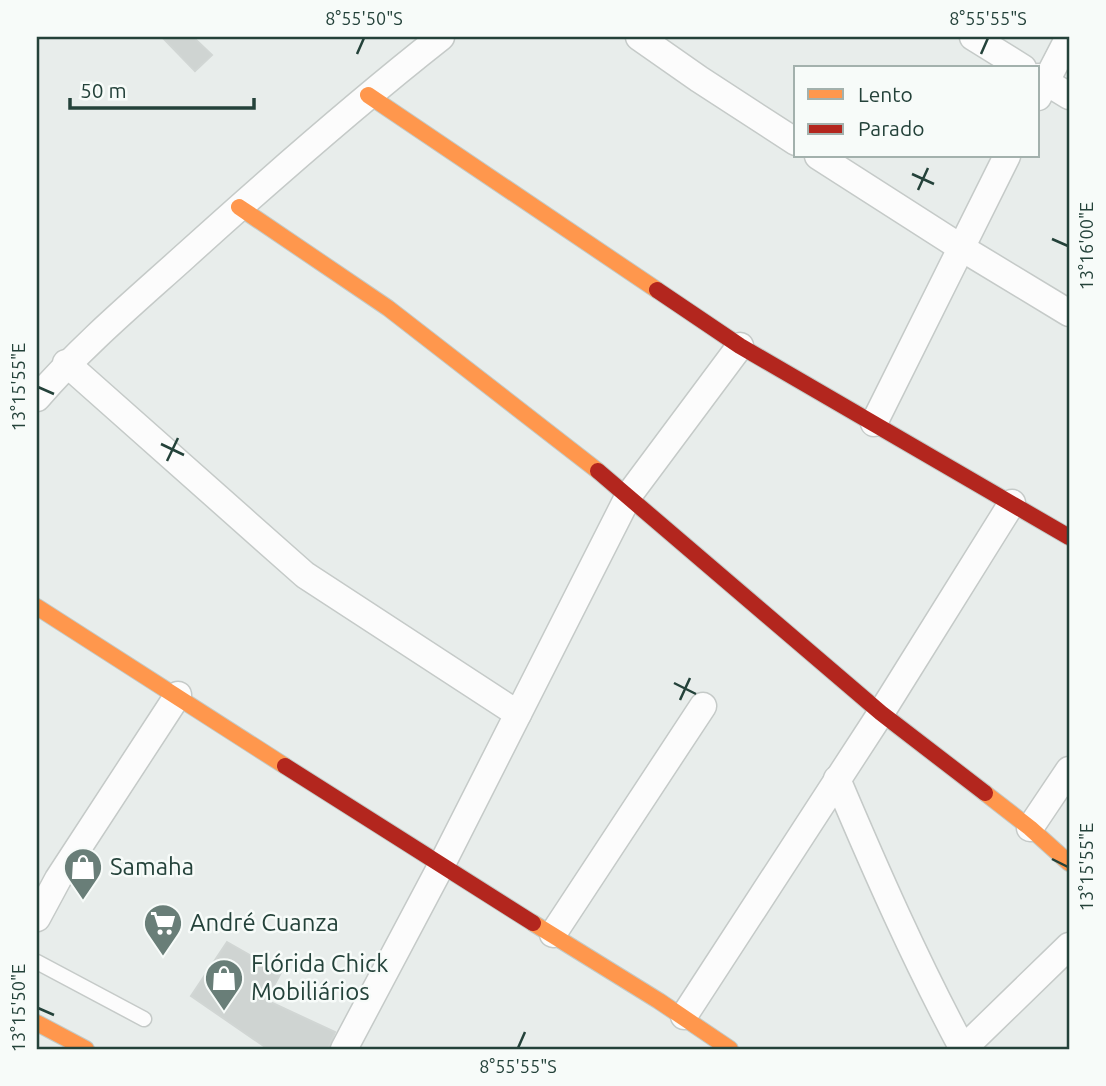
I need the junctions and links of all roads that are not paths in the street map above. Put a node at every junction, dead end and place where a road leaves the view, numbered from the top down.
1 (441, 37) edge
2 (639, 37) edge
3 (973, 37) edge
4 (1069, 37) edge
5 (1015, 66) edge
6 (1040, 76) edge
7 (1040, 83) edge
8 (368, 95) junction
9 (1069, 96) edge
10 (794, 141) edge
11 (821, 158) edge
12 (1006, 158) edge
13 (239, 207) junction
14 (960, 247) junction
15 (1069, 313) edge
16 (740, 346) junction
17 (66, 363) junction
18 (37, 398) edge
19 (874, 422) junction
20 (629, 495) junction
21 (1012, 503) junction
22 (1069, 537) edge
23 (37, 607) edge
24 (178, 695) junction
25 (703, 706) dead end
26 (881, 713) junction
27 (518, 714) junction
28 (1069, 770) edge
29 (838, 779) junction
30 (1030, 828) junction
31 (1069, 863) edge
32 (441, 866) junction
33 (37, 918) edge
34 (553, 934) junction
35 (1069, 946) edge
36 (37, 962) edge
37 (684, 1016) junction
38 (144, 1019) dead end
39 (37, 1023) edge
40 (86, 1049) edge
41 (345, 1049) edge
42 (730, 1049) edge
43 (963, 1049) edge

1 - 8 street
2 - 10 street
3 - 5 street
4 - 6 street
7 - 9 street
8 - 13 street
8 - 16 main road
11 - 14 street
12 - 14 street
13 - 17 street
13 - 20 main road
14 - 15 street
14 - 19 street
16 - 19 main road
16 - 20 street
17 - 18 street
17 - 27 street
19 - 21 main road
20 - 26 main road
20 - 27 street
21 - 22 main road
21 - 26 street
23 - 24 main road
24 - 32 main road
24 - 33 street
25 - 34 street
26 - 29 street
26 - 30 main road
27 - 32 street
28 - 30 street
29 - 37 street
29 - 43 street
30 - 31 main road
32 - 34 main road
32 - 41 street
34 - 37 main road
35 - 43 street
36 - 38 lane
37 - 42 main road
39 - 40 main road

